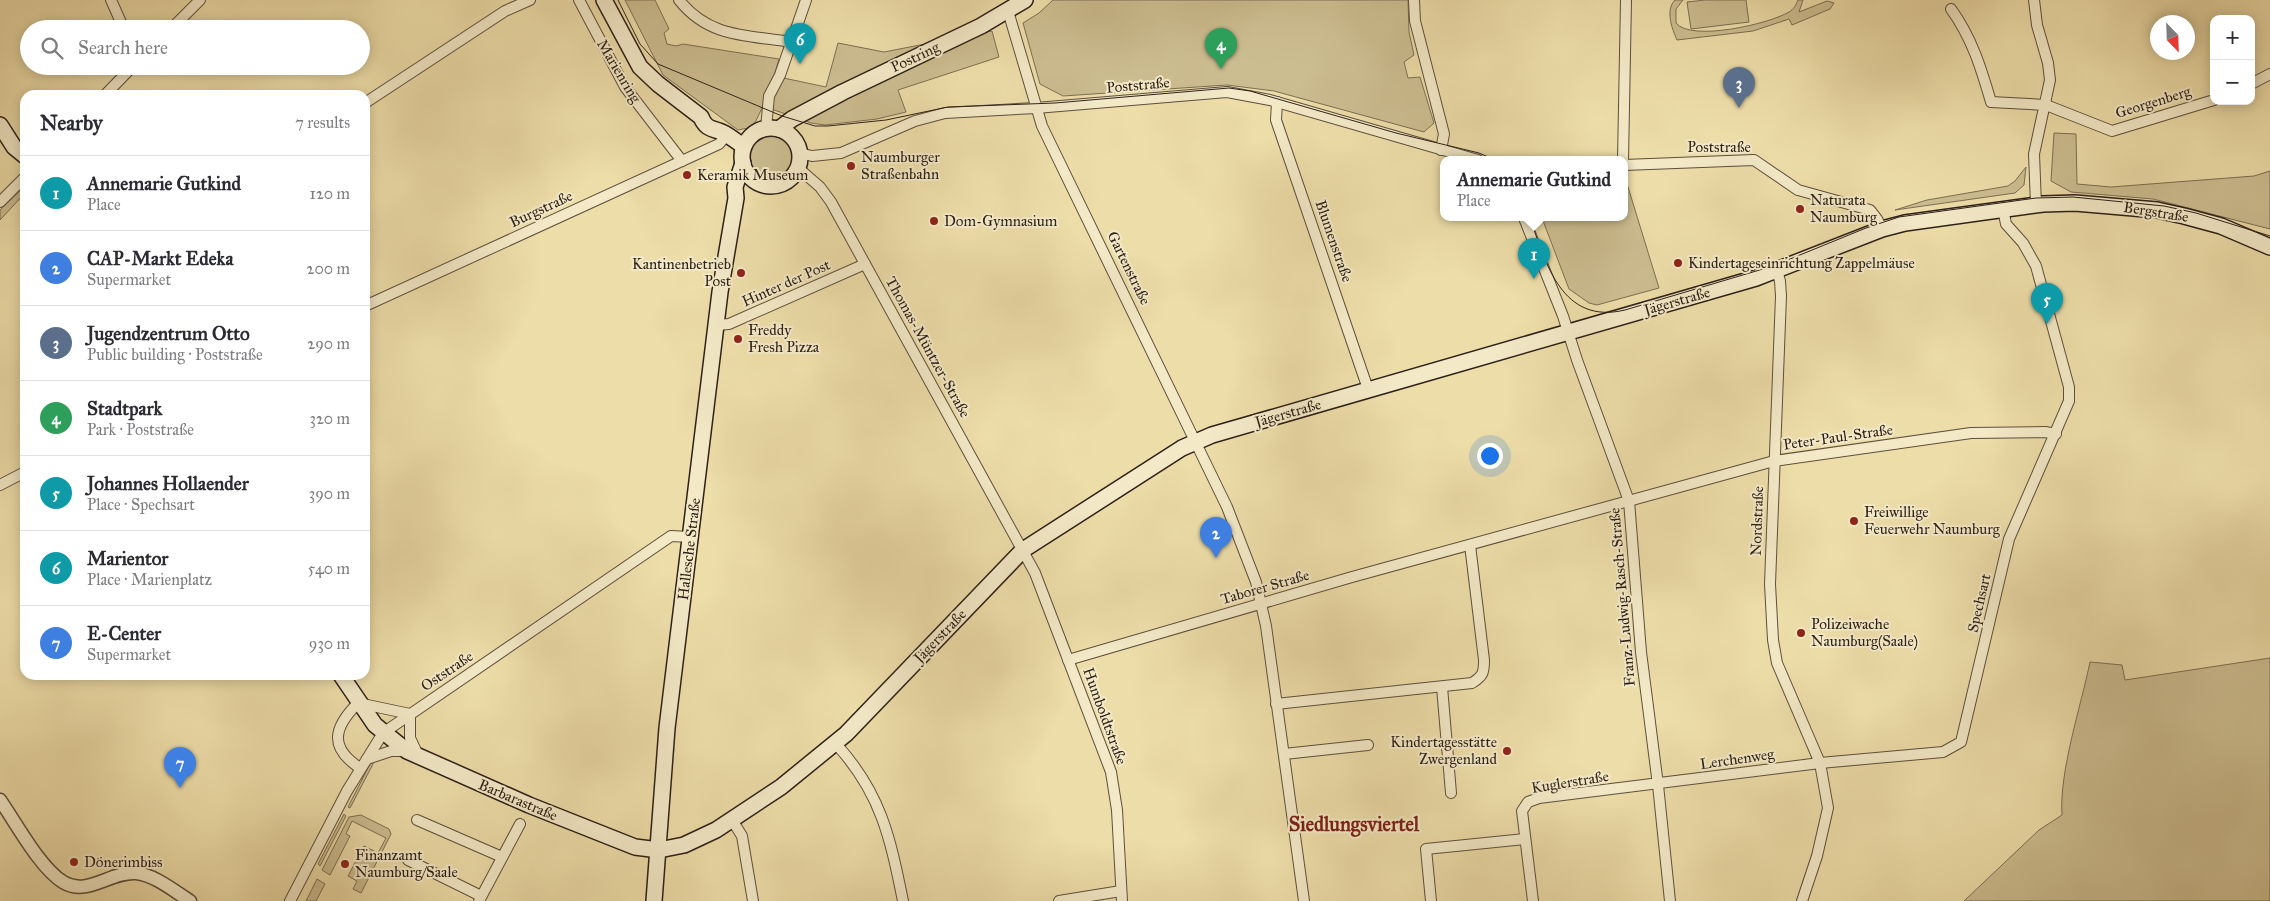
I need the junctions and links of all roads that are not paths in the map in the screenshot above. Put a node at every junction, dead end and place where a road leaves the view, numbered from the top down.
1 (111, 0) edge
2 (200, 0) edge
3 (530, 0) edge
4 (579, 0) edge
5 (604, 0) edge
6 (679, 0) edge
7 (806, 0) edge
8 (1025, 0) edge
9 (1414, 0) edge
10 (1626, 0) edge
11 (2034, 0) edge
12 (1951, 9) dead end
13 (1008, 11) junction
14 (120, 20) edge
15 (180, 20) edge
16 (792, 42) junction
17 (2270, 74) edge
18 (124, 75) edge
19 (2255, 82) edge
20 (110, 90) edge
21 (370, 100) edge
22 (2210, 101) edge
23 (1276, 102) junction
24 (2046, 105) junction
25 (1036, 108) junction
26 (805, 114) junction
27 (0, 126) edge
28 (772, 129) junction
29 (723, 133) junction
30 (744, 146) junction
31 (1441, 150) junction
32 (20, 152) edge
33 (797, 153) junction
34 (1463, 156) edge
35 (1623, 156) edge
36 (682, 161) junction
37 (743, 163) junction
38 (1628, 165) edge
39 (20, 182) edge
40 (759, 183) junction
41 (736, 198) junction
42 (0, 202) edge
43 (2036, 205) junction
44 (2003, 209) junction
45 (1525, 221) edge
46 (1882, 229) junction
47 (2270, 246) edge
48 (865, 264) junction
49 (1777, 271) junction
50 (370, 304) edge
51 (717, 325) junction
52 (1568, 332) junction
53 (1368, 389) junction
54 (2056, 434) junction
55 (1196, 441) junction
56 (1774, 461) junction
57 (20, 475) edge
58 (0, 485) edge
59 (1629, 501) junction
60 (690, 537) junction
61 (1470, 545) junction
62 (1023, 550) junction
63 (1262, 603) junction
64 (1068, 660) junction
65 (344, 680) edge
66 (1442, 686) junction
67 (358, 703) junction
68 (1276, 704) junction
69 (410, 714) junction
70 (383, 733) junction
71 (836, 744) junction
72 (1368, 746) dead end
73 (407, 751) junction
74 (1284, 754) junction
75 (421, 758) junction
76 (366, 759) junction
77 (1820, 763) junction
78 (360, 768) junction
79 (1658, 785) junction
80 (1450, 793) dead end
81 (1, 802) edge
82 (417, 820) dead end
83 (732, 820) junction
84 (520, 824) dead end
85 (1525, 839) junction
86 (659, 850) junction
87 (502, 858) junction
88 (408, 860) dead end
89 (1121, 896) edge
90 (480, 898) edge
91 (190, 901) edge
92 (290, 901) edge
93 (654, 901) edge
94 (753, 901) edge
95 (903, 901) edge
96 (1059, 901) edge
97 (1304, 901) edge
98 (1431, 901) edge
99 (1533, 901) edge
100 (1670, 901) edge
101 (1802, 901) edge

1 - 14 street
2 - 15 street
3 - 21 street
4 - 36 street, Marienring
5 - 29 main road, Marienring
6 - 16 street
7 - 16 street
8 - 13 main road, Postring
9 - 31 street
10 - 35 street
11 - 24 street
12 - 24 street, Georgenberg
13 - 25 street, Gartenstraße
13 - 26 main road, Postring
16 - 28 street
17 - 19 street
18 - 20 street
22 - 24 street, Georgenberg
23 - 25 street, Poststraße
23 - 31 street, Poststraße
23 - 53 street, Blumenstraße
24 - 43 street
25 - 33 street, Poststraße
25 - 55 street, Gartenstraße
26 - 28 main road, Postring
26 - 33 main road
27 - 32 main road
28 - 30 main road
28 - 33 main road
29 - 30 main road, Marienring
29 - 36 street, Burgstraße
30 - 37 main road
31 - 34 street, Poststraße
33 - 40 main road
33 - 48 street, Thomas-Müntzer-Straße
36 - 50 street, Burgstraße
37 - 40 main road
37 - 41 main road, Hallesche Straße
38 - 46 street, Poststraße
39 - 42 street
40 - 41 main road
41 - 51 main road, Hallesche Straße
43 - 44 main road, Jägerstraße
43 - 47 main road, Bergstraße
44 - 46 main road, Jägerstraße
44 - 54 street, Spechsart
45 - 52 street, Franz-Ludwig-Rasch-Straße
46 - 49 main road, Jägerstraße
48 - 51 street, Hinter der Post
48 - 62 street, Thomas-Müntzer-Straße
49 - 52 main road, Jägerstraße
49 - 56 street, Nordstraße
51 - 60 main road, Hallesche Straße
52 - 53 main road, Jägerstraße
52 - 59 street, Franz-Ludwig-Rasch-Straße
53 - 55 main road, Jägerstraße
54 - 56 street, Peter-Paul-Straße
54 - 77 street, Spechsart
55 - 62 main road, Jägerstraße
55 - 63 street, Gartenstraße
56 - 59 street, Peter-Paul-Straße
56 - 77 street, Nordstraße
57 - 58 street
59 - 61 street, Taborer Straße
59 - 79 street, Franz-Ludwig-Rasch-Straße
60 - 69 street, Oststraße
60 - 86 main road, Hallesche Straße
61 - 63 street, Taborer Straße
61 - 66 street
62 - 64 street, Humboldtstraße
62 - 71 main road, Jägerstraße
63 - 64 street, Taborer Straße
63 - 68 street, Gartenstraße
64 - 89 street, Humboldtstraße
65 - 67 main road, Barbarastraße
66 - 68 street
66 - 80 street
67 - 69 street
67 - 70 main road, Barbarastraße
67 - 78 street
68 - 74 street, Gartenstraße
69 - 70 street, Oststraße
69 - 75 street
70 - 73 main road, Barbarastraße
70 - 76 street, Oststraße
71 - 83 main road, Jägerstraße
71 - 95 street
72 - 74 street
73 - 75 main road, Barbarastraße
73 - 76 street
74 - 97 street, Gartenstraße
75 - 86 main road, Barbarastraße
76 - 78 street, Oststraße
77 - 79 street, Lerchenweg
77 - 101 street
78 - 92 street, Oststraße
79 - 85 street, Kuglerstraße
79 - 100 street, Franz-Ludwig-Rasch-Straße
81 - 91 street
82 - 87 street
83 - 86 main road, Jägerstraße
83 - 94 street
84 - 87 street
85 - 98 street
85 - 99 street, Kuglerstraße
86 - 93 main road, Hallesche Straße
87 - 90 street
88 - 90 street
89 - 96 street

